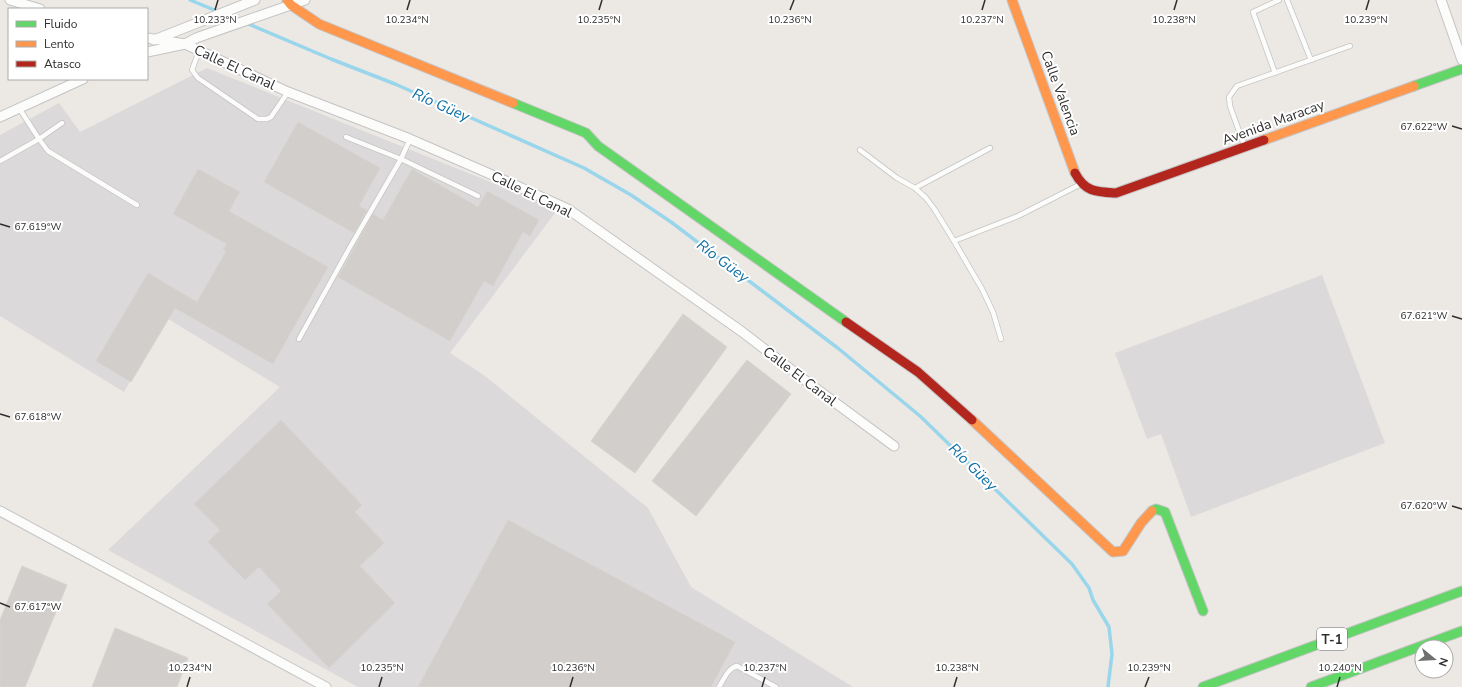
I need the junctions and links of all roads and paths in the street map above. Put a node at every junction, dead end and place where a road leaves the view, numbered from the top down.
1 (10, 0) edge
2 (255, 0) edge
3 (305, 0) edge
4 (1012, 0) edge
5 (1279, 0) edge
6 (1287, 0) edge
7 (1441, 0) edge
8 (289, 3) edge
9 (37, 8) edge
10 (149, 41) edge
11 (185, 44) junction
12 (1350, 46) dead end
13 (199, 51) junction
14 (148, 52) edge
15 (1311, 60) junction
16 (1462, 60) edge
17 (1462, 69) edge
18 (1275, 73) junction
19 (81, 80) edge
20 (288, 92) junction
21 (19, 108) junction
22 (0, 117) edge
23 (62, 123) dead end
24 (346, 137) dead end
25 (39, 139) junction
26 (410, 139) junction
27 (1245, 147) junction
28 (990, 148) dead end
29 (860, 150) dead end
30 (401, 159) junction
31 (0, 161) edge
32 (1081, 184) junction
33 (915, 188) junction
34 (1091, 192) joint
35 (478, 196) dead end
36 (137, 205) dead end
37 (954, 241) junction
38 (299, 339) dead end
39 (1001, 339) dead end
40 (894, 446) dead end
41 (0, 510) edge
42 (1462, 591) edge
43 (1203, 611) dead end
44 (1462, 631) edge
45 (326, 687) edge
46 (719, 687) edge
47 (776, 687) edge
48 (1203, 687) edge
49 (1311, 687) edge

1 - 9 street
2 - 10 street
3 - 8 street
4 - 32 main road, Calle Valencia
5 - 18 lane
6 - 15 lane
7 - 16 street
8 - 11 street
8 - 43 main road
10 - 11 street, Calle El Canal
11 - 13 street, Calle El Canal
11 - 14 street
12 - 15 lane
13 - 20 street, Calle El Canal
13 - 20 lane
15 - 18 lane
17 - 27 main road, Avenida Maracay
18 - 27 lane
19 - 21 street
20 - 26 street, Calle El Canal
21 - 22 street
21 - 25 lane
23 - 25 lane
24 - 30 lane
25 - 31 lane
25 - 36 lane
26 - 30 lane
26 - 40 street, Calle El Canal
27 - 34 main road, Avenida Maracay
28 - 33 lane
29 - 33 lane
30 - 35 lane
30 - 38 lane
32 - 34 main road, Calle Valencia
32 - 37 lane
33 - 37 lane
37 - 39 lane
41 - 45 street
42 - 48 main road, T-1
44 - 49 main road
46 - 47 lane

